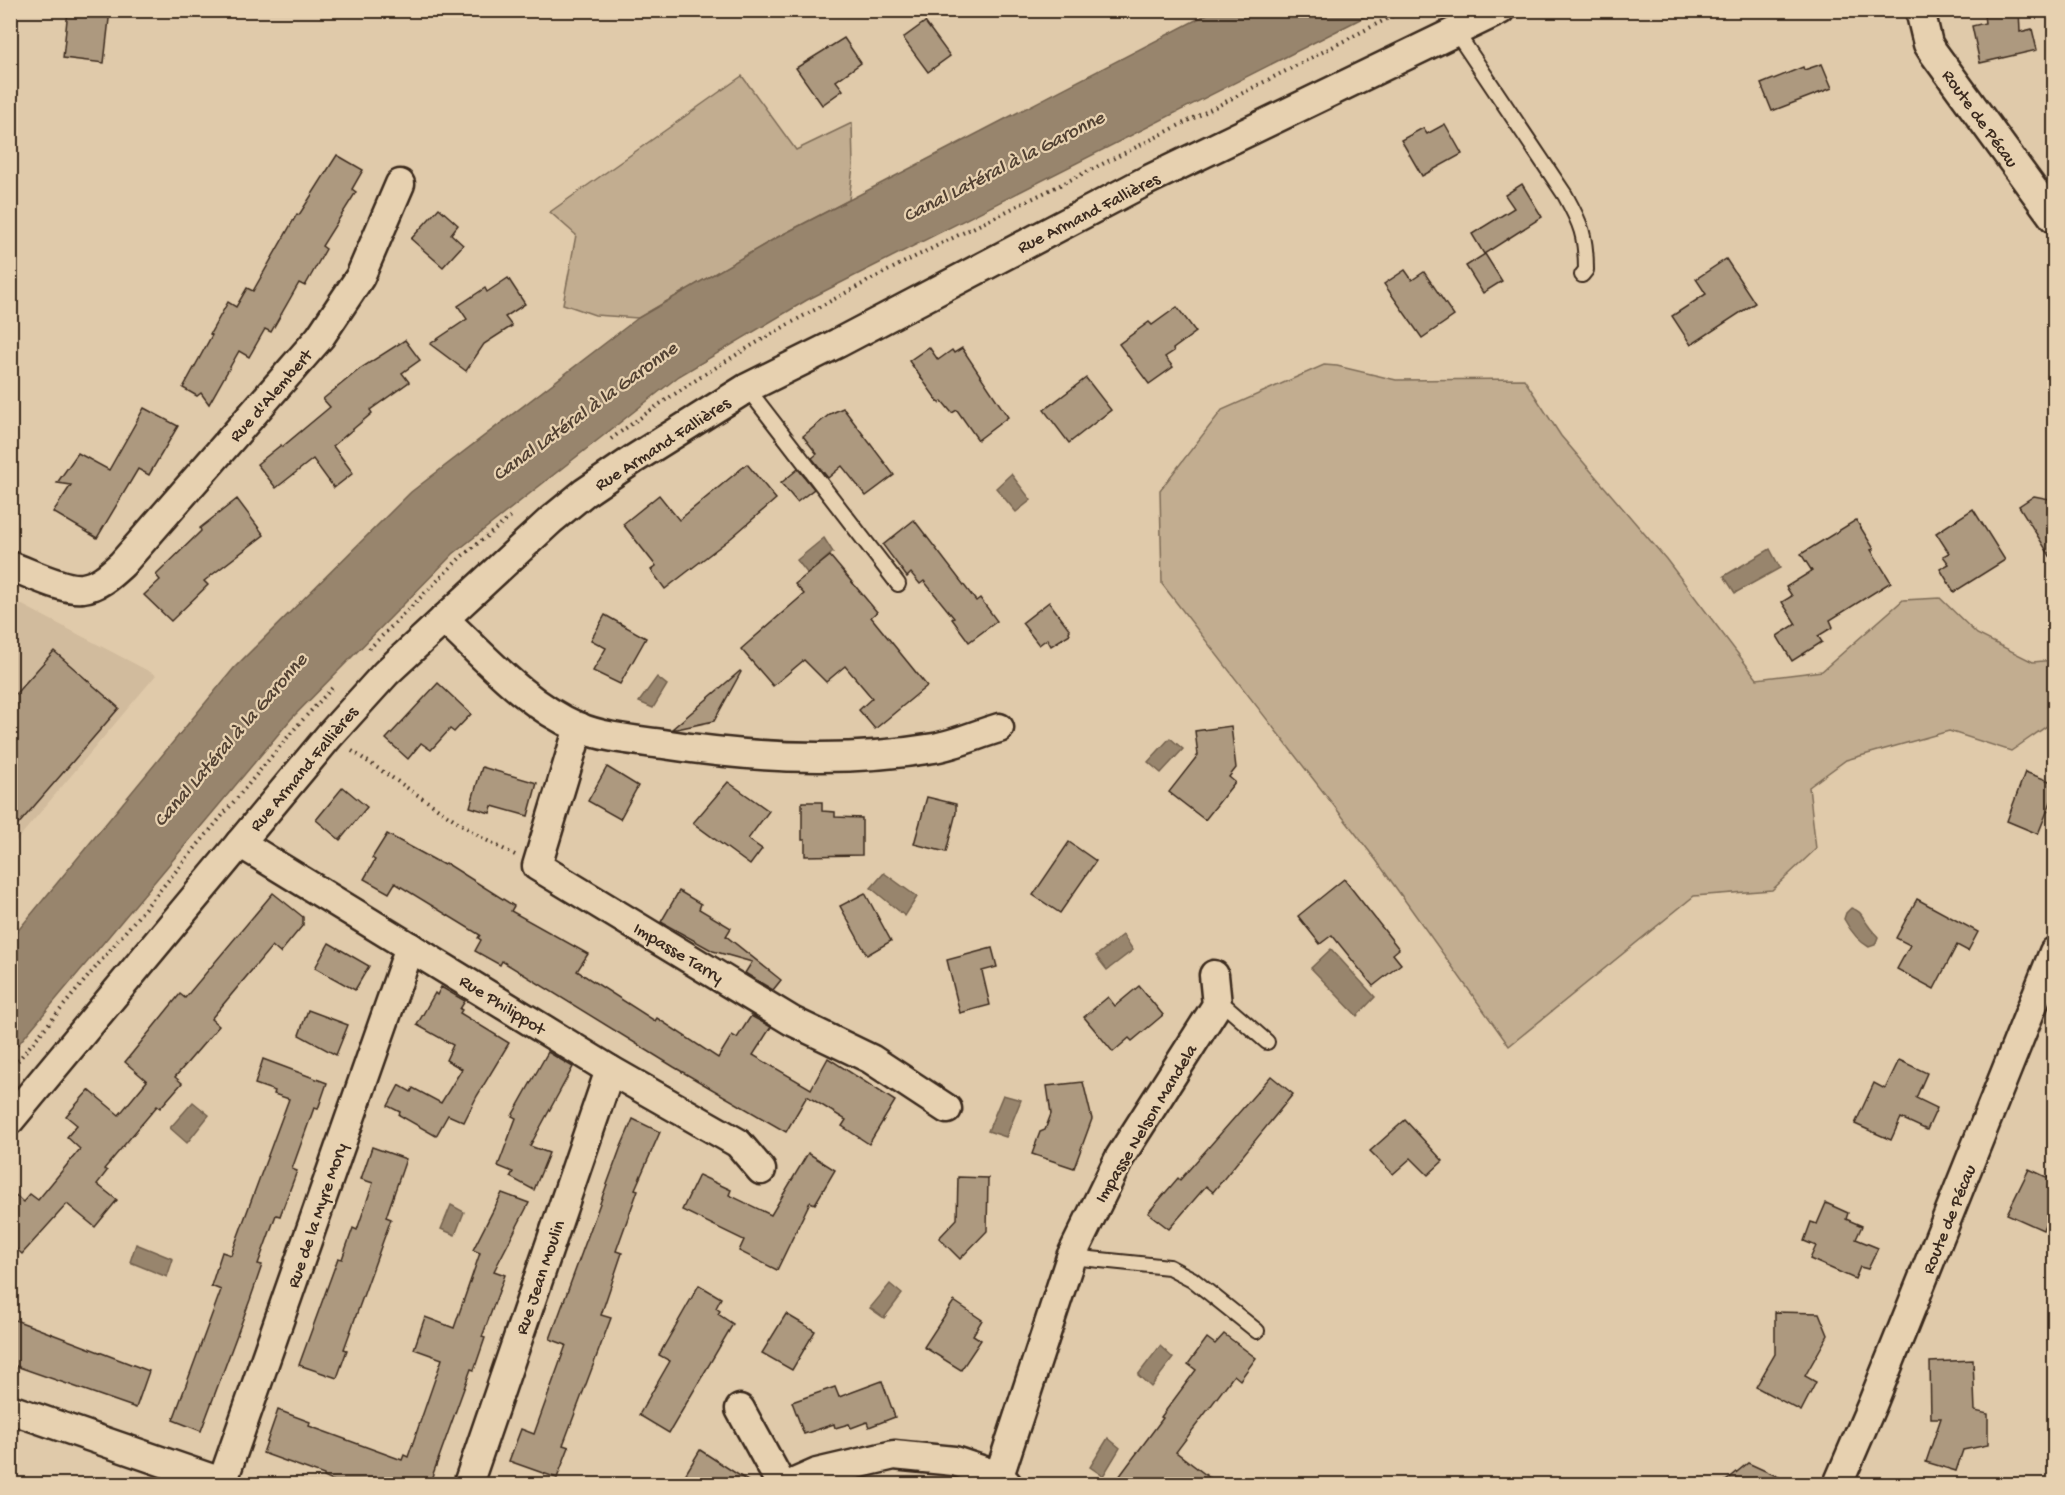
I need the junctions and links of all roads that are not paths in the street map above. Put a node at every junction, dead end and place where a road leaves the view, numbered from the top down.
1 (1500, 10) edge
2 (1920, 10) edge
3 (1456, 32) junction
4 (400, 184) dead end
5 (2055, 218) edge
6 (1582, 275) dead end
7 (747, 388) junction
8 (10, 566) edge
9 (898, 584) dead end
10 (444, 619) junction
11 (579, 727) junction
12 (999, 728) dead end
13 (240, 843) junction
14 (410, 947) junction
15 (2055, 952) edge
16 (1214, 975) dead end
17 (1217, 1005) junction
18 (1267, 1042) dead end
19 (610, 1070) junction
20 (947, 1109) dead end
21 (10, 1120) edge
22 (761, 1170) dead end
23 (1071, 1257) junction
24 (1257, 1331) dead end
25 (10, 1409) edge
26 (740, 1409) dead end
27 (1003, 1480) edge
28 (224, 1484) edge
29 (468, 1485) edge
30 (781, 1485) edge
31 (792, 1485) edge
32 (1838, 1485) edge

1 - 3 street, Rue Armand Fallières
2 - 5 street, Route de Pécau
3 - 6 lane
3 - 7 street, Rue Armand Fallières
4 - 8 street, Rue d'Alembert
7 - 9 lane
7 - 10 street, Rue Armand Fallières
10 - 11 street
10 - 13 street, Rue Armand Fallières
11 - 12 street
11 - 20 street, Impasse Tarry
13 - 14 street, Rue Philippot
13 - 21 street, Rue Armand Fallières
14 - 19 street, Rue Philippot
14 - 28 street, Rue de la Myre Mory
15 - 32 street, Route de Pécau
16 - 17 street
17 - 18 lane
17 - 23 street, Impasse Nelson Mandela
19 - 22 street, Rue Philippot
19 - 29 street, Rue Jean Moulin
23 - 24 lane
23 - 27 street, Impasse Nelson Mandela
25 - 28 street
26 - 30 street
27 - 31 street

